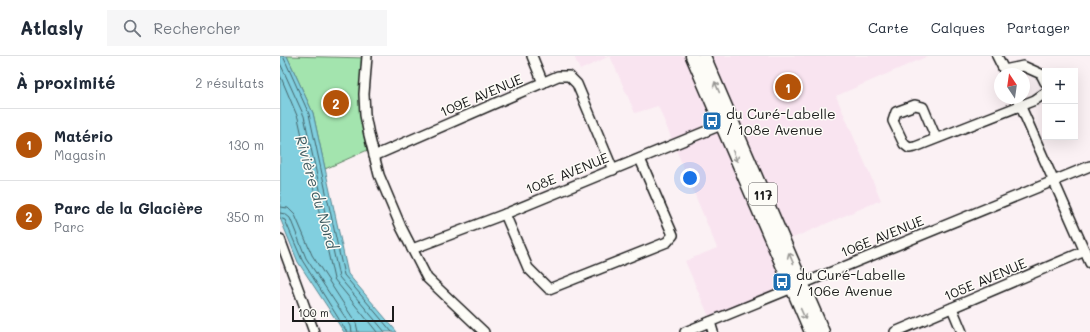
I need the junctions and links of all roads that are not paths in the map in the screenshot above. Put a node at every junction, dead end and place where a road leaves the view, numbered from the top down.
1 (367, 56) edge
2 (532, 56) edge
3 (692, 56) edge
4 (704, 56) edge
5 (997, 56) edge
6 (1003, 68) edge
7 (1017, 68) edge
8 (1028, 68) edge
9 (1030, 69) edge
10 (1042, 76) edge
11 (544, 83) junction
12 (1042, 95) edge
13 (1030, 100) edge
14 (1012, 104) edge
15 (1020, 104) edge
16 (726, 123) junction
17 (936, 138) junction
18 (374, 156) junction
19 (640, 159) junction
20 (1090, 166) edge
21 (613, 170) junction
22 (1054, 181) junction
23 (505, 214) junction
24 (280, 239) edge
25 (412, 249) junction
26 (1085, 251) junction
27 (1090, 263) edge
28 (797, 286) junction
29 (952, 308) junction
30 (710, 322) junction
31 (314, 332) edge
32 (484, 332) edge
33 (685, 332) edge
34 (714, 332) edge
35 (811, 332) edge
36 (823, 332) edge
37 (896, 332) edge
38 (962, 332) edge

1 - 18 street
2 - 11 street
3 - 16 main road, 117
16 -> 4 main road, 117
5 - 6 street
7 - 8 street
9 - 10 street
11 - 18 street, 109E AVENUE
11 - 21 street, 109E AVENUE
12 - 13 street
14 - 17 street
15 - 22 street
16 - 19 street, 108E AVENUE
16 - 28 main road, 117
17 - 17 street
18 - 25 street
19 - 21 street, 108E AVENUE
19 - 23 street
20 - 22 street, 106E AVENUE
21 - 23 street, 108E AVENUE
22 - 26 street
22 - 28 street, 106E AVENUE
23 - 25 street, 108E AVENUE
24 - 31 street
25 - 32 street
26 - 27 street
26 - 29 street, 105E AVENUE
28 - 30 street, 106E AVENUE
28 -> 35 main road, 117
28 - 36 main road, 117
29 - 37 street, 105E AVENUE
29 - 38 street
30 - 33 street, 106E AVENUE
30 - 34 street

